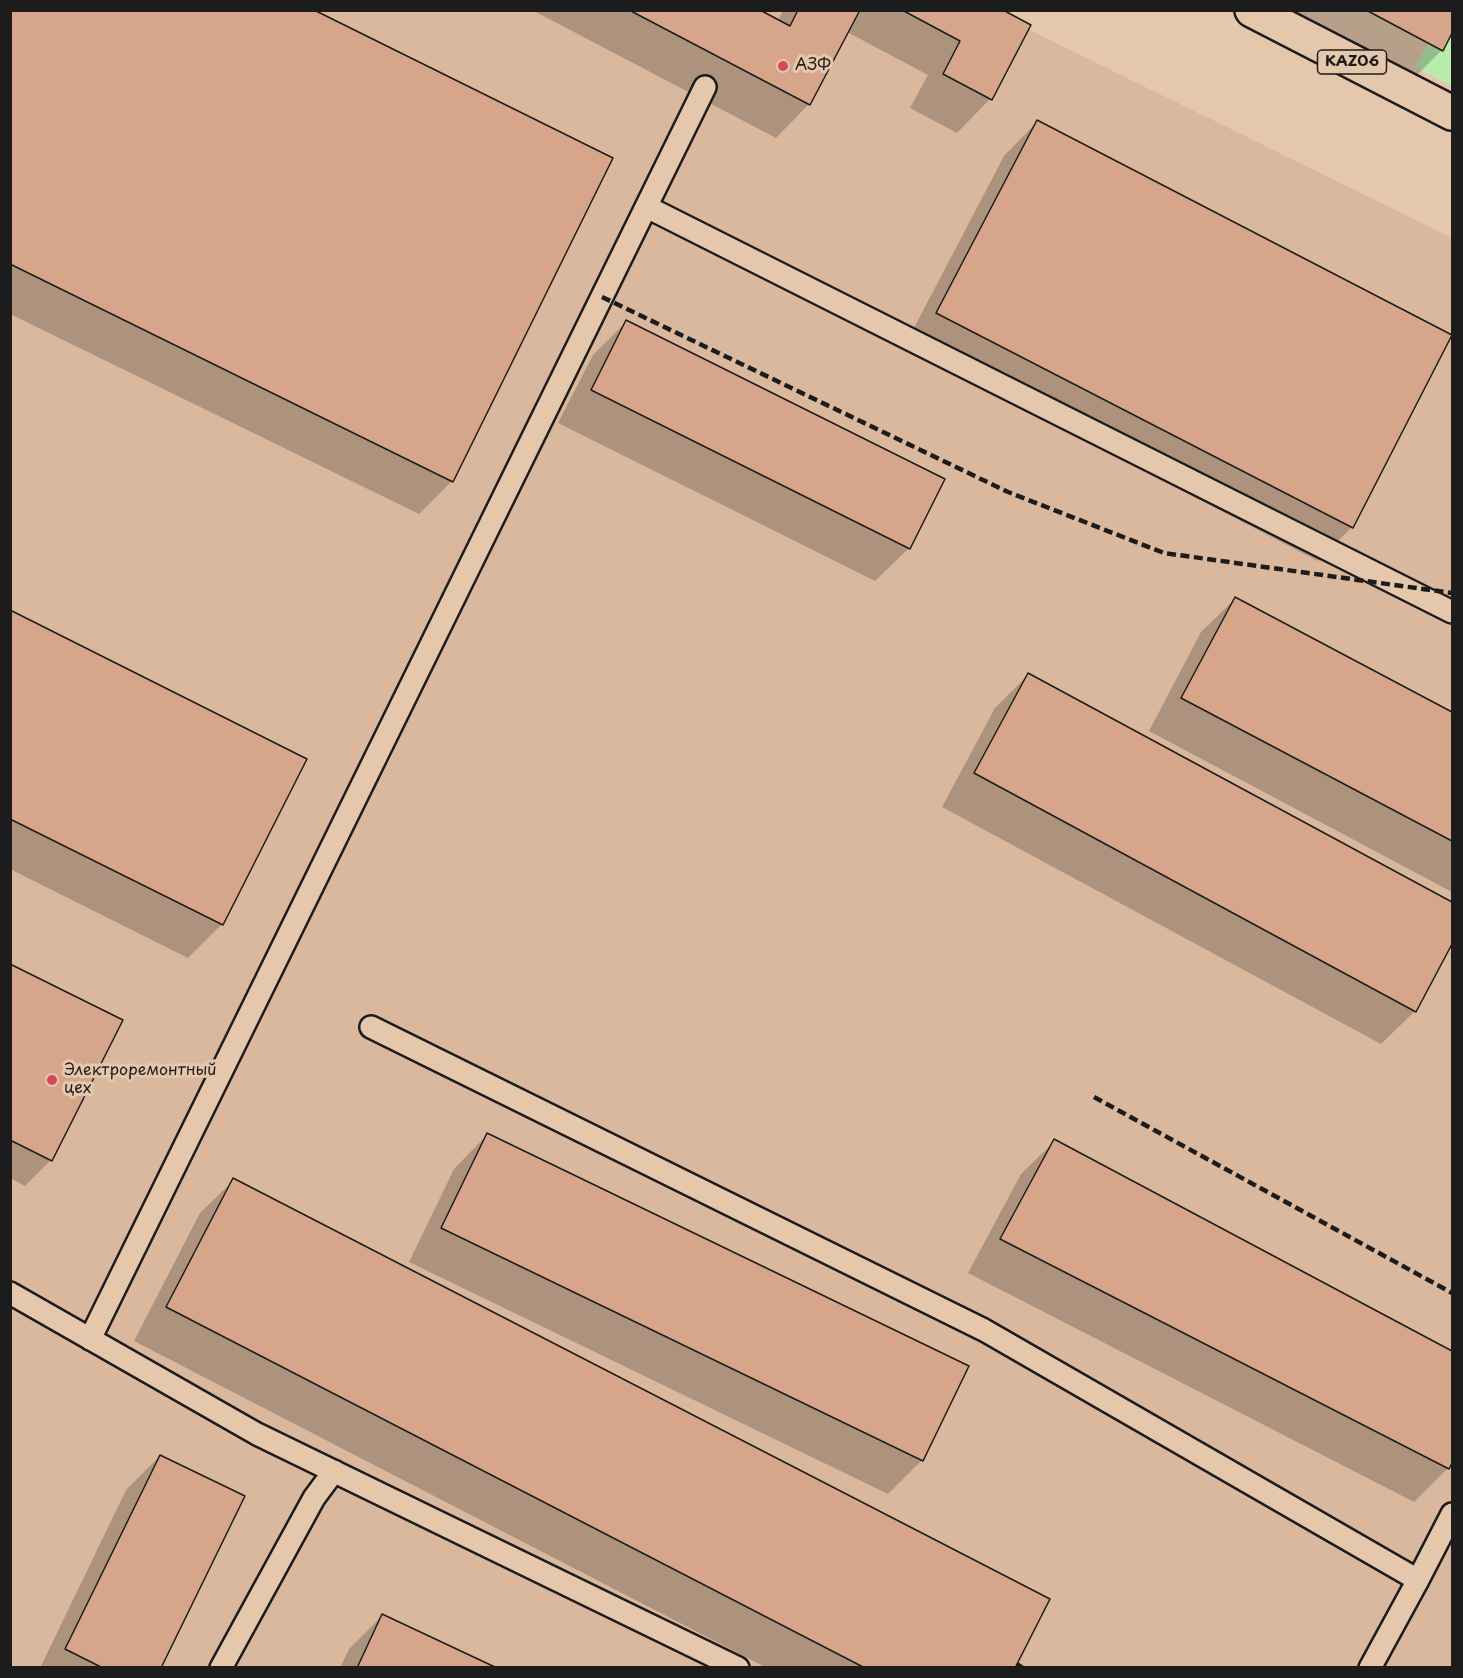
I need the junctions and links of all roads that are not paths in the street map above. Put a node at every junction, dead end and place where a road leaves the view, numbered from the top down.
1 (1252, 10) edge
2 (705, 87) dead end
3 (1452, 113) edge
4 (647, 207) junction
5 (1452, 612) edge
6 (370, 1027) dead end
7 (10, 1293) edge
8 (90, 1339) junction
9 (334, 1472) junction
10 (1452, 1514) edge
11 (1418, 1580) junction
12 (221, 1668) edge
13 (738, 1668) edge
14 (1370, 1668) edge

1 - 3 highway, KАZ06
2 - 4 lane
4 - 5 lane
4 - 8 lane
6 - 11 lane
7 - 8 lane
8 - 9 lane
9 - 12 lane
9 - 13 lane
10 - 11 lane
11 - 14 lane

